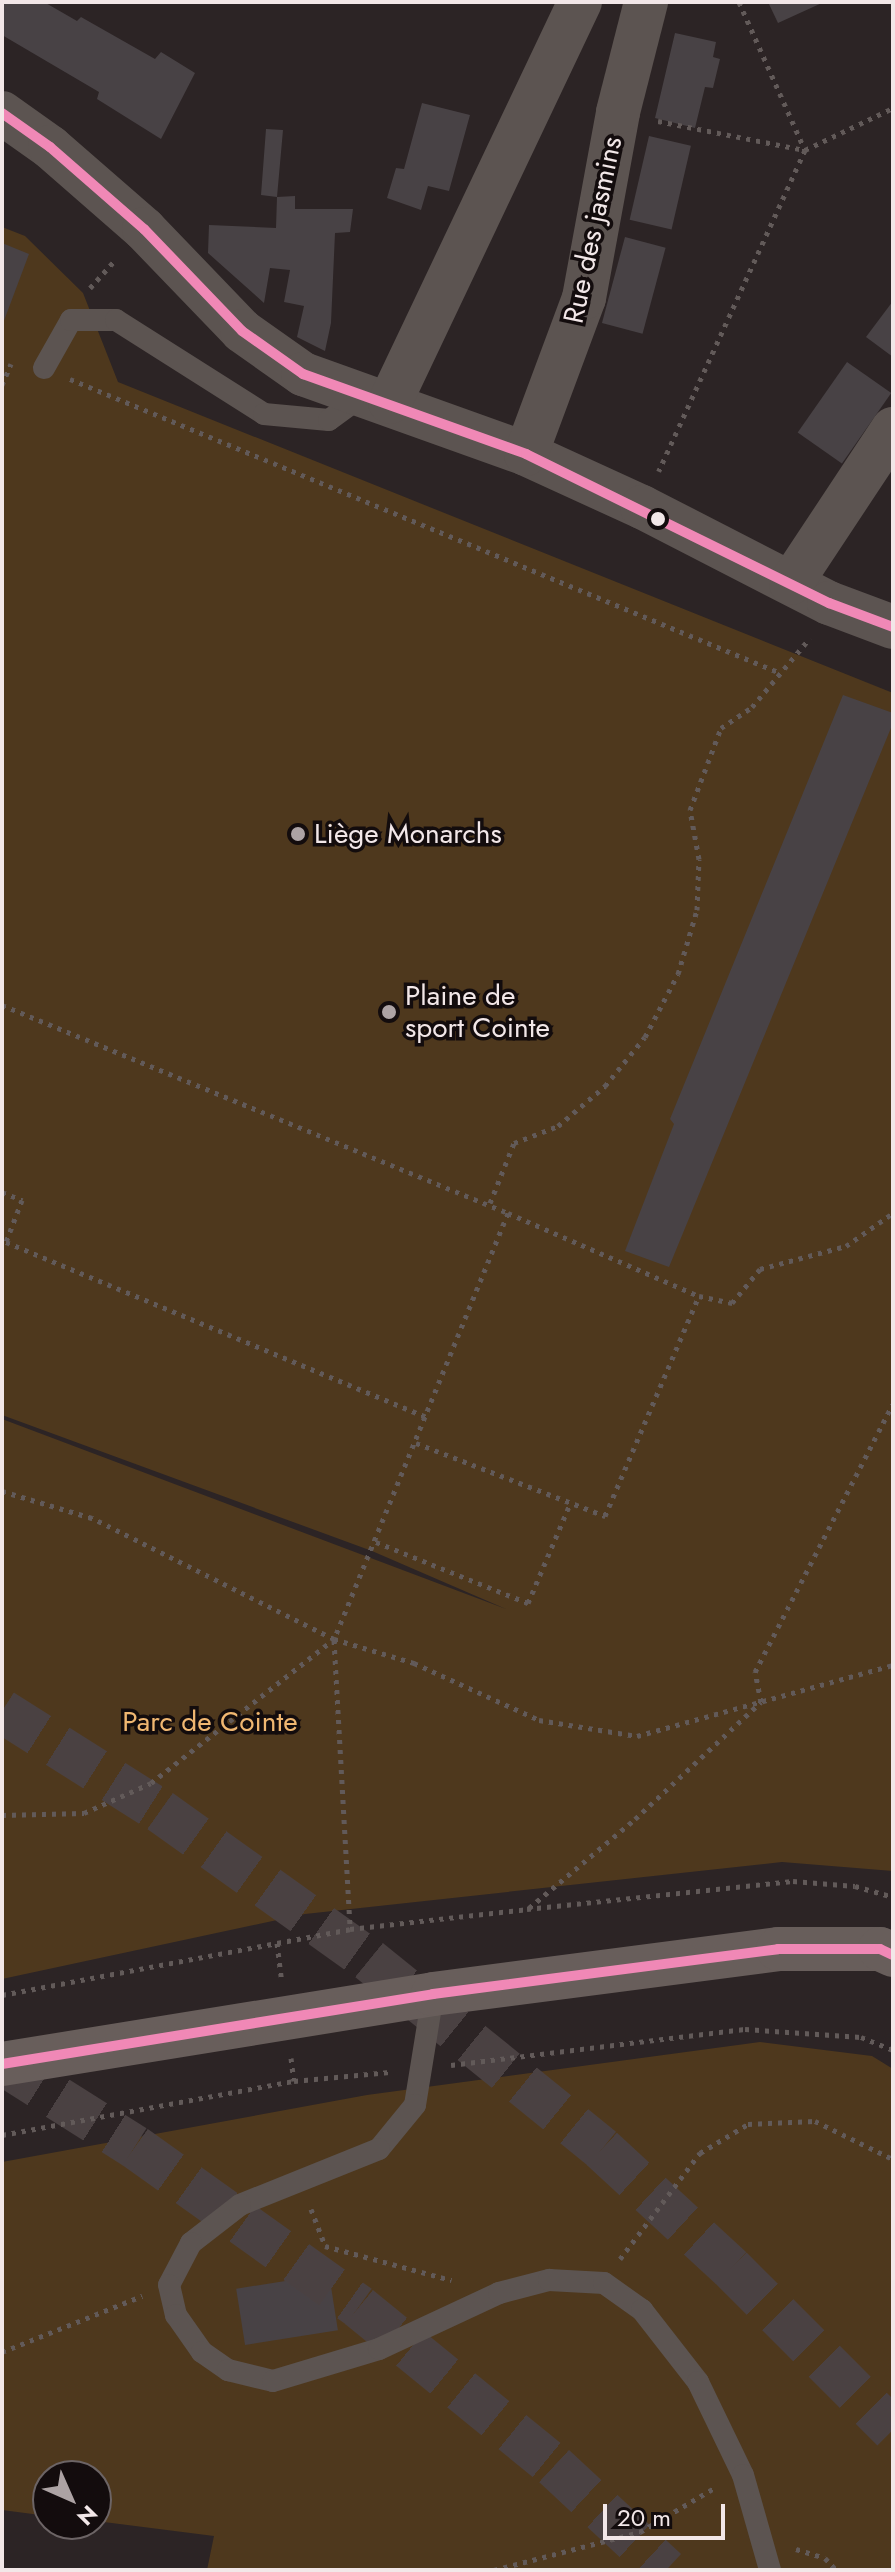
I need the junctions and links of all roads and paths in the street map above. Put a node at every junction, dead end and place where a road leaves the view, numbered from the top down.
1 (580, 2) edge
2 (739, 2) edge
3 (646, 4) edge
4 (893, 108) edge
5 (618, 112) junction
6 (2, 113) edge
7 (805, 150) junction
8 (144, 229) junction
9 (71, 320) junction
10 (44, 368) dead end
11 (378, 398) junction
12 (139, 410) dead end
13 (893, 429) edge
14 (526, 454) junction
15 (642, 507) junction
16 (791, 583) junction
17 (893, 627) edge
18 (812, 637) dead end
19 (778, 672) junction
20 (2, 1005) edge
21 (2, 1192) edge
22 (490, 1203) junction
23 (508, 1213) junction
24 (893, 1213) edge
25 (699, 1296) junction
26 (893, 1404) edge
27 (426, 1417) junction
28 (416, 1443) junction
29 (2, 1491) edge
30 (570, 1504) junction
31 (376, 1542) junction
32 (334, 1639) junction
33 (893, 1665) edge
34 (761, 1702) junction
35 (2, 1815) edge
36 (893, 1897) edge
37 (527, 1909) junction
38 (350, 1929) junction
39 (893, 1955) edge
40 (433, 1994) junction
41 (2, 1995) edge
42 (893, 2050) edge
43 (2, 2064) edge
44 (423, 2069) junction
45 (2, 2135) edge
46 (893, 2159) edge
47 (325, 2246) dead end
48 (604, 2283) junction
49 (169, 2285) junction
50 (499, 2293) junction
51 (2, 2352) edge
52 (743, 2475) junction
53 (765, 2539) junction
54 (494, 2570) edge
55 (770, 2570) edge
56 (836, 2570) edge

1 - 11 street
2 - 7 path
3 - 5 street, Rue des jasmins
4 - 7 path
5 - 7 path
5 - 14 street, Rue des jasmins
6 - 8 street
7 - 15 path
8 - 9 path
8 - 11 street
9 - 10 lane
9 - 11 lane
11 - 14 street
12 - 19 path
13 - 16 street
14 - 15 street
15 - 16 street
16 - 17 street
18 - 19 path
19 - 22 path
20 - 22 path
21 - 27 path
22 - 23 path
23 - 25 path
23 - 27 path
24 - 25 path
25 - 30 path
26 - 34 path
27 - 28 path
28 - 30 path
28 - 31 path
29 - 32 path
30 - 31 path
31 - 32 path
32 - 34 path
32 - 35 path
32 - 38 path
33 - 34 path
34 - 37 path
36 - 37 path
37 - 38 path
38 - 41 path
39 - 40 street
40 - 43 street
40 - 44 lane
42 - 44 path
44 - 45 path
44 - 49 lane
46 - 48 path
47 - 50 path
48 - 50 lane
48 - 52 lane
49 - 50 lane
49 - 51 path
52 - 53 lane
52 - 54 path
53 - 55 lane
53 - 56 path

